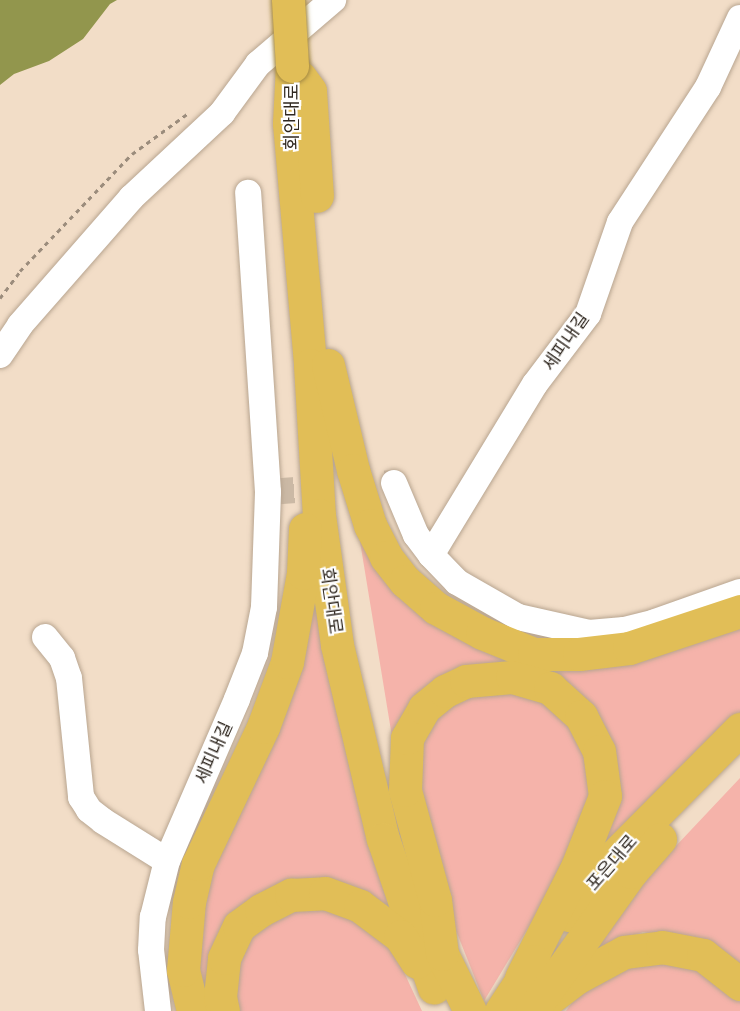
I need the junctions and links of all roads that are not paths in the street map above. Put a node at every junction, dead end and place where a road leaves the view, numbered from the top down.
1 (288, 0) edge
2 (333, 0) edge
3 (740, 18) edge
4 (248, 193) dead end
5 (0, 355) edge
6 (319, 365) junction
7 (394, 483) dead end
8 (431, 555) junction
9 (740, 592) edge
10 (740, 611) edge
11 (45, 637) dead end
12 (740, 729) edge
13 (740, 758) edge
14 (167, 861) junction
15 (442, 954) junction
16 (521, 978) junction
17 (740, 984) edge
18 (440, 999) edge
19 (158, 1011) edge
20 (193, 1011) edge
21 (223, 1011) edge
22 (470, 1011) edge
23 (501, 1011) edge
24 (532, 1011) edge

1 - 6 highway, 회안대로, bridge
2 - 5 street
3 - 8 street, 세피내길
4 - 14 street, 세피내길
6 - 10 highway
6 - 15 highway, 회안대로
6 - 18 highway, 회안대로
6 - 20 highway
7 - 8 street
8 - 9 street
11 - 14 street
12 - 16 highway, 포은대로
13 - 24 highway, 포은대로
14 - 19 street, 세피내길
15 - 16 highway
15 - 22 highway
16 - 23 highway, 포은대로
17 - 24 highway
18 - 21 highway

